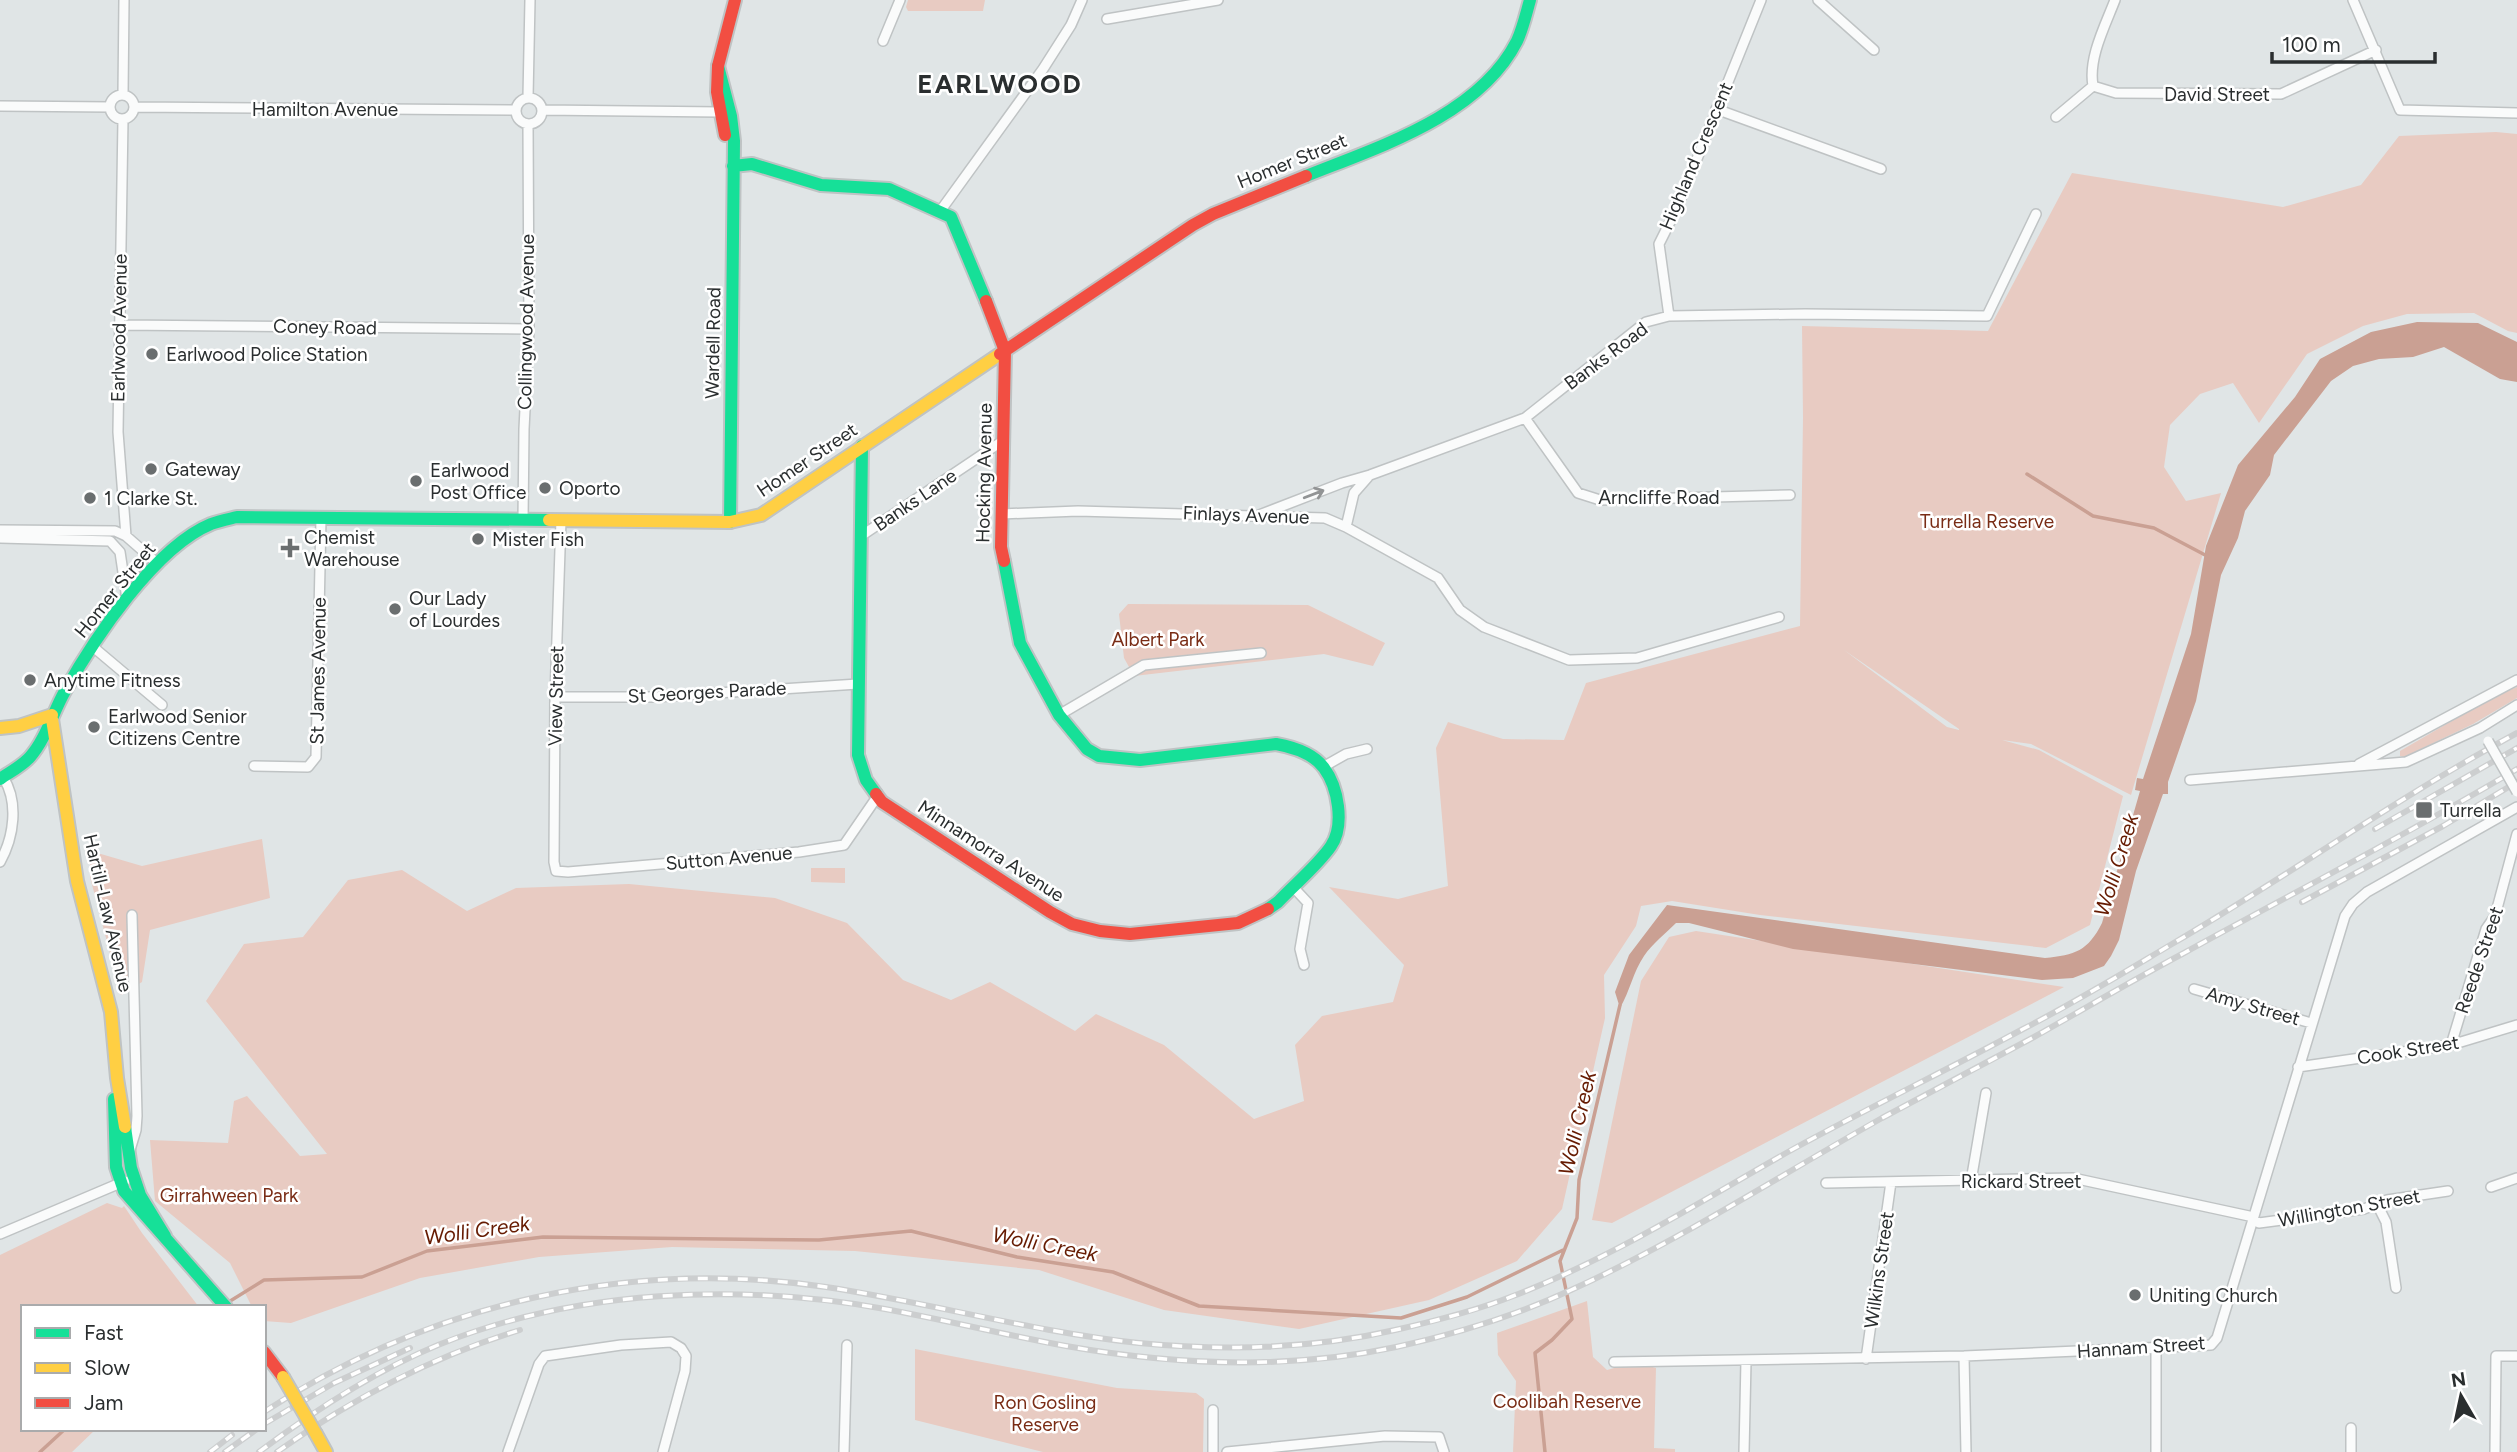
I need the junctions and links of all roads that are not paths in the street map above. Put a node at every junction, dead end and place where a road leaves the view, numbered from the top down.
1 (124, 0) edge
2 (530, 0) edge
3 (735, 0) edge
4 (900, 0) edge
5 (1082, 0) edge
6 (1218, 0) edge
7 (1530, 0) edge
8 (1760, 0) edge
9 (1818, 0) edge
10 (2115, 0) edge
11 (2353, 0) edge
12 (1107, 19) dead end
13 (883, 41) dead end
14 (1874, 50) dead end
15 (2376, 50) junction
16 (718, 66) junction
17 (2092, 86) junction
18 (123, 94) junction
19 (528, 97) junction
20 (0, 106) edge
21 (110, 107) junction
22 (135, 107) junction
23 (1716, 109) junction
24 (515, 110) junction
25 (542, 110) junction
26 (720, 113) junction
27 (2517, 113) edge
28 (2056, 117) dead end
29 (122, 119) junction
30 (528, 124) junction
31 (733, 166) junction
32 (1881, 169) dead end
33 (941, 210) junction
34 (2036, 214) dead end
35 (1669, 316) junction
36 (120, 325) junction
37 (529, 329) junction
38 (1005, 351) junction
39 (1525, 418) junction
40 (1003, 440) junction
41 (862, 446) junction
42 (1370, 475) junction
43 (1790, 495) dead end
44 (1001, 514) junction
45 (1259, 515) junction
46 (321, 518) junction
47 (523, 520) junction
48 (561, 520) junction
49 (730, 522) junction
50 (1346, 527) junction
51 (0, 530) edge
52 (127, 536) junction
53 (861, 536) junction
54 (0, 538) edge
55 (158, 564) junction
56 (126, 602) junction
57 (1779, 617) dead end
58 (92, 646) junction
59 (1261, 653) dead end
60 (2517, 680) edge
61 (858, 684) junction
62 (555, 697) junction
63 (162, 705) dead end
64 (2517, 705) edge
65 (51, 715) junction
66 (1059, 715) junction
67 (0, 728) edge
68 (2480, 728) junction
69 (1367, 749) dead end
70 (254, 766) dead end
71 (1323, 767) junction
72 (2355, 767) junction
73 (1, 778) edge
74 (2190, 780) dead end
75 (2517, 792) edge
76 (877, 797) junction
77 (2517, 807) edge
78 (2517, 834) edge
79 (0, 862) edge
80 (556, 871) joint
81 (1294, 888) junction
82 (132, 915) dead end
83 (1304, 965) dead end
84 (2194, 989) dead end
85 (2311, 1023) junction
86 (2517, 1025) edge
87 (2451, 1045) junction
88 (2298, 1067) junction
89 (117, 1078) junction
90 (1986, 1093) dead end
91 (135, 1098) junction
92 (121, 1101) junction
93 (128, 1153) junction
94 (133, 1177) junction
95 (2517, 1178) edge
96 (1971, 1181) junction
97 (1826, 1182) dead end
98 (1891, 1182) junction
99 (120, 1183) junction
100 (2491, 1187) dead end
101 (2448, 1191) dead end
102 (2377, 1204) junction
103 (2252, 1219) junction
104 (0, 1234) edge
105 (165, 1235) junction
106 (2396, 1288) dead end
107 (224, 1305) edge
108 (847, 1345) dead end
109 (2156, 1348) junction
110 (266, 1355) edge
111 (1964, 1356) junction
112 (2517, 1356) edge
113 (1866, 1359) junction
114 (1746, 1361) junction
115 (1615, 1362) dead end
116 (1213, 1410) dead end
117 (2351, 1428) dead end
118 (326, 1452) edge
119 (508, 1452) edge
120 (663, 1452) edge
121 (844, 1452) edge
122 (1213, 1452) edge
123 (1227, 1452) edge
124 (1444, 1452) edge
125 (1744, 1452) edge
126 (1966, 1452) edge
127 (2156, 1452) edge
128 (2351, 1452) edge
129 (2496, 1452) edge

1 - 18 street
2 - 19 street
3 - 16 main road, Wardell Road
4 - 13 street
5 - 33 street
6 - 12 street
7 - 38 main road, Homer Street
8 - 23 street, Highland Crescent
9 - 14 street
10 - 17 street
11 - 15 street
15 - 17 street, David Street
15 - 27 street
16 - 26 main road, Wardell Road
16 - 31 main road, Wardell Road
17 - 28 street
18 - 21 street
18 - 22 street
19 - 24 street
19 - 25 street
20 - 21 street
21 - 29 street
22 - 24 street, Hamilton Avenue
22 - 29 street
23 - 32 street
23 - 35 street, Highland Crescent
24 - 30 street
25 - 26 street
25 - 30 street
26 - 31 main road, Wardell Road
29 - 36 street, Earlwood Avenue
30 - 37 street, Collingwood Avenue
31 - 33 main road
31 - 49 main road, Wardell Road
33 - 38 main road, Hocking Avenue
34 - 35 street, Banks Road
35 - 39 street, Banks Road
36 - 37 street, Coney Road
36 - 52 street, Earlwood Avenue
37 - 47 street, Collingwood Avenue
38 - 40 main road, Hocking Avenue
38 - 41 main road, Homer Street
39 - 42 street, Banks Road
39 - 43 street, Arncliffe Road
40 - 44 main road, Hocking Avenue
40 - 53 street, Banks Lane
41 - 49 main road, Homer Street
41 - 53 main road, Minnamorra Avenue
45 -> 42 street, Banks Road
42 - 50 street
44 - 45 street, Finlays Avenue
44 - 66 main road, Hocking Avenue
45 - 50 street, Finlays Avenue
46 - 47 main road, Homer Street
46 - 55 main road, Homer Street
46 - 70 street, St James Avenue
47 - 48 main road, Homer Street
48 - 49 main road, Homer Street
48 - 62 street, View Street
50 - 57 street, Finlays Avenue
51 - 52 street
52 - 55 street
53 - 61 main road, Minnamorra Avenue
54 - 56 street
55 - 56 main road, Homer Street
56 - 58 main road, Homer Street
58 - 63 street
58 - 65 main road, Homer Street
59 - 66 street
60 - 72 street
61 - 62 street, St Georges Parade
61 - 76 main road, Minnamorra Avenue
62 - 80 street, View Street
64 - 68 street
65 - 67 main road
65 - 73 main road, Homer Street
65 - 89 main road, Hartill-Law Avenue
66 - 71 main road, Hocking Avenue
68 - 72 street
68 - 75 street, bridge
69 - 71 street
71 - 81 main road, Minnamorra Avenue
72 - 74 street
73 - 79 street
76 - 80 street, Sutton Avenue
76 - 81 main road, Minnamorra Avenue
77 - 85 street, Hannam Street
78 - 87 street, Reede Street
81 - 83 street
82 - 91 street
84 - 85 street, Amy Street
85 - 88 street, Hannam Street
86 - 87 street, Cook Street
87 - 88 street, Cook Street
88 - 103 street, Hannam Street
89 - 92 main road, Hartill-Law Avenue
89 - 99 main road, Hartill-Law Avenue
90 - 96 street
91 - 92 street
91 - 93 street
92 - 93 main road, Hartill-Law Avenue
93 - 94 main road, Hartill-Law Avenue
94 - 99 street
94 - 105 main road, Hartill-Law Avenue
95 - 100 street
96 - 98 street, Rickard Street
96 - 103 street, Rickard Street
97 - 98 street, Rickard Street
98 - 113 street, Wilkins Street
99 - 104 street
99 - 105 main road, Hartill-Law Avenue
101 - 102 street, Willington Street
102 - 103 street, Willington Street
102 - 106 street
103 - 109 street, Hannam Street
105 - 107 main road, Hartill-Law Avenue
108 - 121 street
109 - 111 street, Hannam Street
109 - 127 street
110 - 118 main road, bridge
111 - 113 street, Hannam Street
111 - 126 street
112 - 129 street
113 - 114 street, Hannam Street
114 - 115 street, Hannam Street
114 - 125 street
116 - 122 street
117 - 128 street
119 - 120 street
123 - 124 street

